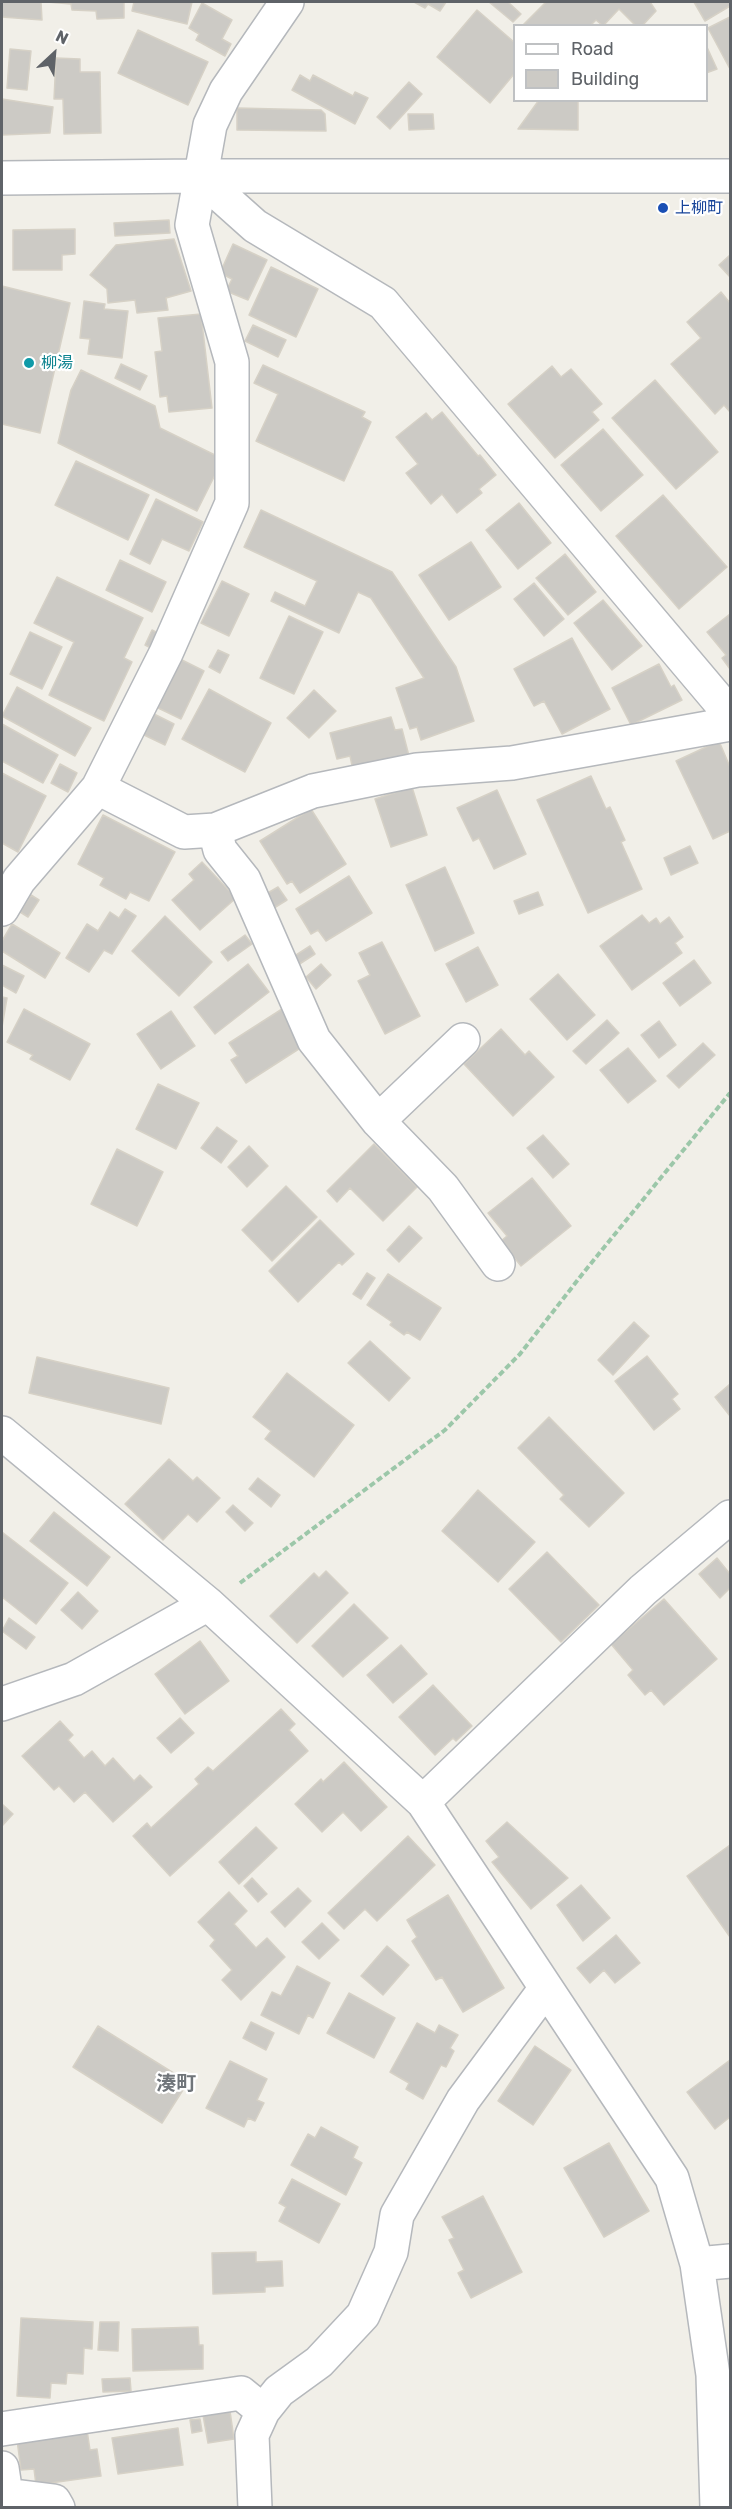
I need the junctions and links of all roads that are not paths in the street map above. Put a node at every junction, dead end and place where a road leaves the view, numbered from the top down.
1 (287, 2) edge
2 (199, 176) junction
3 (730, 176) edge
4 (2, 178) edge
5 (730, 714) edge
6 (730, 724) edge
7 (98, 788) junction
8 (215, 830) junction
9 (2, 909) edge
10 (463, 1040) dead end
11 (378, 1121) junction
12 (498, 1263) dead end
13 (2, 1433) edge
14 (730, 1517) edge
15 (208, 1604) junction
16 (2, 1704) edge
17 (423, 1802) junction
18 (546, 1988) junction
19 (730, 2261) edge
20 (697, 2264) junction
21 (263, 2411) junction
22 (2, 2429) edge
23 (2, 2468) edge
24 (58, 2508) edge
25 (255, 2508) edge
26 (717, 2508) edge

1 - 2 street
2 - 3 street
2 - 4 street
2 - 5 street
2 - 7 street
6 - 8 street
7 - 8 street
7 - 9 street
8 - 11 street
10 - 11 street
11 - 12 street
13 - 15 street
14 - 17 street
15 - 16 street
15 - 17 street
17 - 18 street
18 - 20 street
18 - 21 street
19 - 20 street
20 - 26 street
21 - 22 street
21 - 25 street
23 - 24 street

